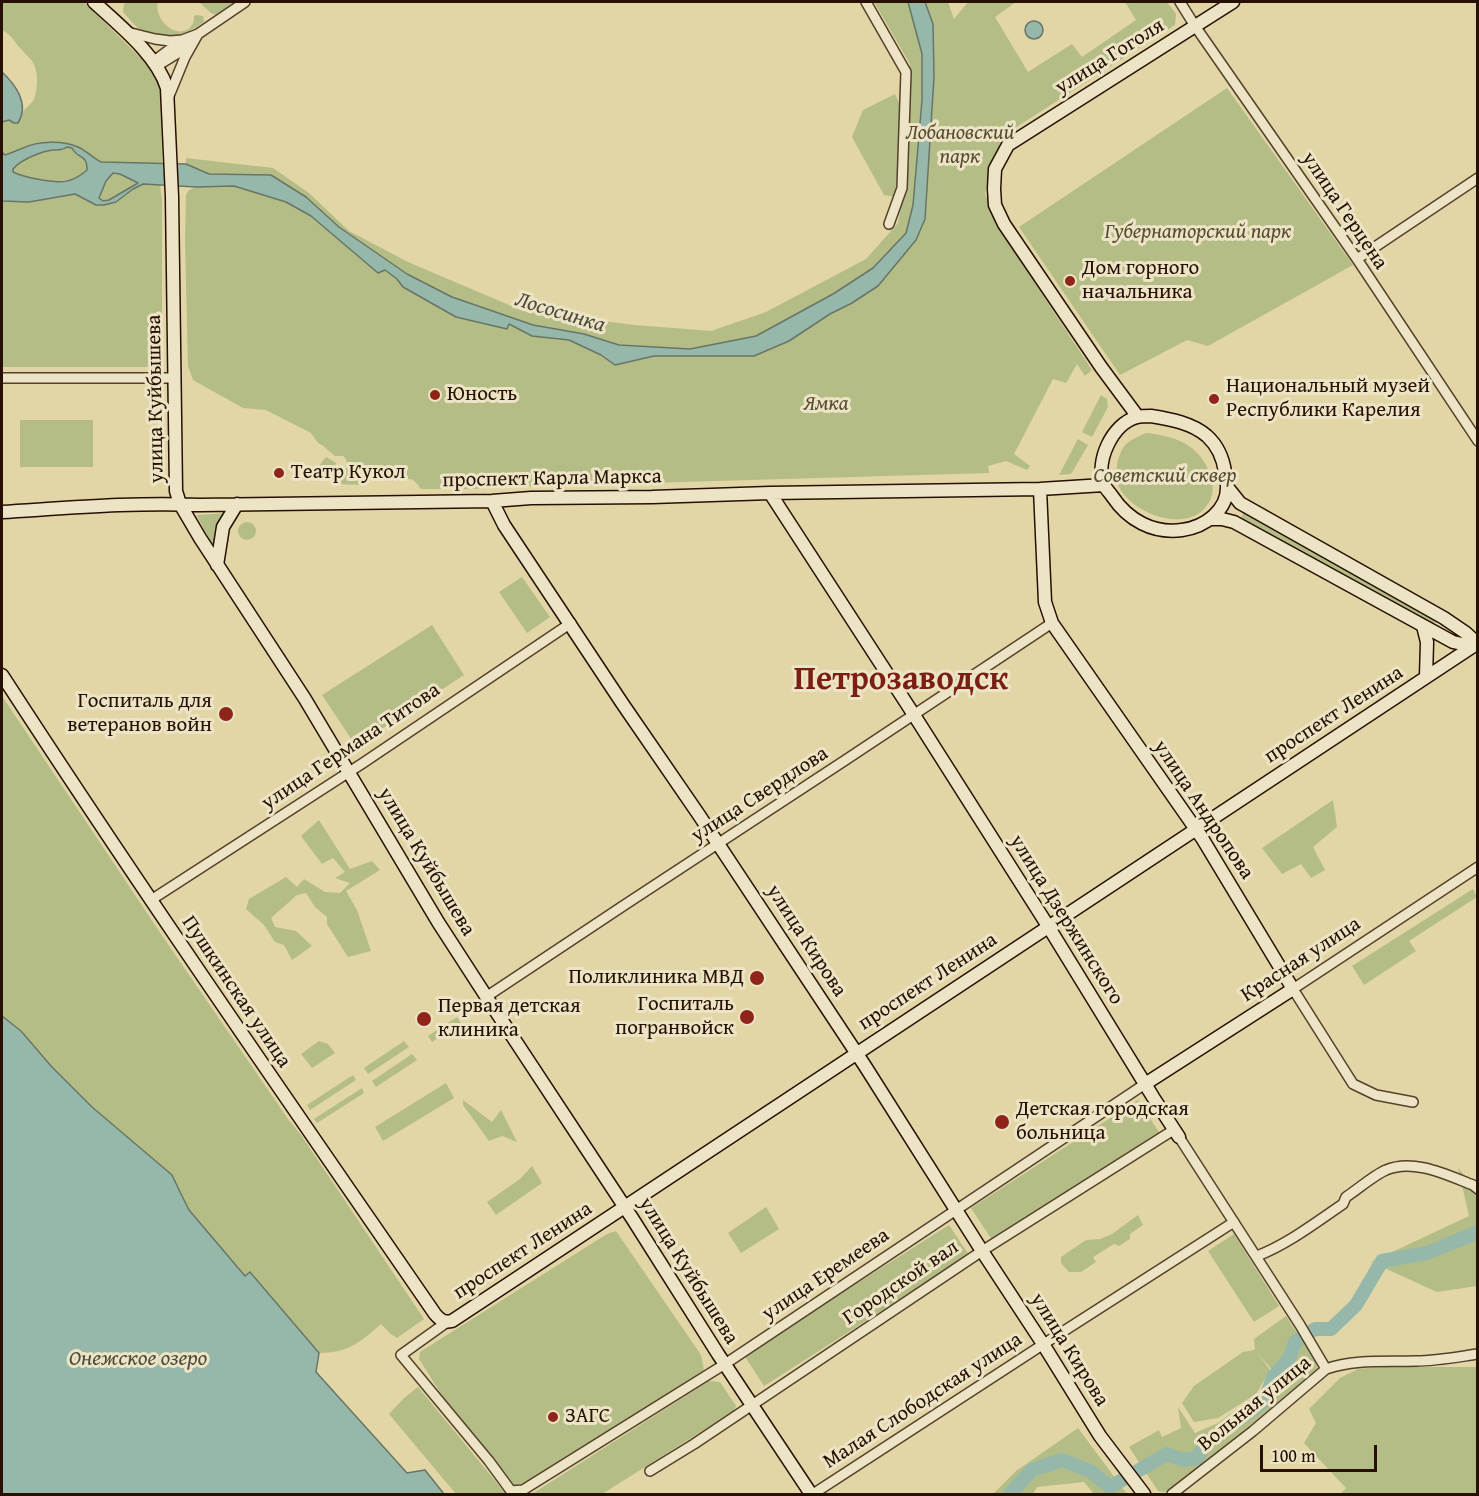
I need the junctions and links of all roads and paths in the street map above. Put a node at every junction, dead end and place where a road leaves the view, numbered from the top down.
1 (94, 2) edge
2 (245, 2) edge
3 (866, 2) edge
4 (1180, 2) edge
5 (1233, 2) edge
6 (1195, 26) junction
7 (124, 31) junction
8 (198, 34) junction
9 (182, 40) junction
10 (191, 44) junction
11 (155, 63) junction
12 (168, 98) junction
13 (1478, 178) edge
14 (889, 224) dead end
15 (1357, 260) junction
16 (2, 378) edge
17 (174, 378) junction
18 (1137, 417) junction
19 (1478, 441) edge
20 (1104, 485) junction
21 (1228, 488) junction
22 (1040, 489) junction
23 (770, 493) junction
24 (492, 501) junction
25 (180, 504) junction
26 (237, 504) junction
27 (2, 512) edge
28 (1211, 519) junction
29 (217, 565) junction
30 (1444, 618) junction
31 (571, 623) junction
32 (1053, 623) junction
33 (1423, 626) junction
34 (1435, 633) junction
35 (1477, 643) edge
36 (2, 675) edge
37 (1426, 677) junction
38 (914, 715) junction
39 (349, 771) junction
40 (1196, 829) junction
41 (718, 844) junction
42 (1476, 871) edge
43 (152, 900) junction
44 (1048, 926) junction
45 (1293, 989) junction
46 (486, 997) junction
47 (856, 1053) junction
48 (1145, 1084) junction
49 (1413, 1102) dead end
50 (1177, 1133) junction
51 (1478, 1189) edge
52 (626, 1208) junction
53 (957, 1210) junction
54 (1234, 1222) junction
55 (982, 1251) junction
56 (1257, 1256) junction
57 (447, 1322) junction
58 (1043, 1344) junction
59 (1478, 1354) edge
60 (725, 1364) junction
61 (1326, 1369) junction
62 (752, 1405) junction
63 (650, 1471) dead end
64 (523, 1490) joint
65 (1141, 1491) edge
66 (812, 1494) edge
67 (1172, 1494) edge

1 - 7 main road
2 - 8 street
3 - 14 street
4 - 6 street, улица Герцена
5 - 6 main road, улица Гоголя
6 - 15 street, улица Герцена
6 - 18 main road, улица Гоголя
7 - 9 street
7 - 11 main road
8 - 9 street
8 - 10 street
9 - 11 street
10 - 11 street
10 - 12 street
11 - 12 main road, улица Куйбышева
12 - 17 main road, улица Куйбышева
13 - 15 street
15 - 19 street, улица Герцена
16 - 17 street
17 - 25 main road, улица Куйбышева
18 - 20 main road
18 - 21 main road
20 - 22 main road, проспект Карла Маркса
20 - 28 main road
21 - 28 main road
21 - 30 main road
22 - 23 main road, проспект Карла Маркса
22 - 32 main road, улица Андропова
23 - 24 main road, проспект Карла Маркса
23 - 38 main road, улица Дзержинского
24 - 26 main road, проспект Карла Маркса
24 - 31 main road, улица Кирова
25 - 26 main road, проспект Карла Маркса
25 - 27 main road, проспект Карла Маркса
25 - 29 main road, улица Куйбышева
26 - 29 main road
28 - 33 main road
29 - 39 main road, улица Куйбышева
30 - 34 main road
30 - 35 main road
31 - 39 street, улица Германа Титова
31 - 41 main road, улица Кирова
32 - 38 street, улица Свердлова
32 - 40 main road, улица Андропова
33 - 34 main road
33 - 37 main road
34 - 35 main road
35 - 37 main road, проспект Ленина
36 - 43 main road, Пушкинская улица
37 - 40 main road, проспект Ленина
38 - 41 street, улица Свердлова
38 - 44 main road, улица Дзержинского
39 - 43 street, улица Германа Титова
39 - 46 main road, улица Куйбышева
40 - 44 main road, проспект Ленина
40 - 45 main road, улица Андропова
41 - 46 street, улица Свердлова
41 - 47 main road, улица Кирова
42 - 45 street, Красная улица
43 - 57 main road, Пушкинская улица
44 - 47 main road, проспект Ленина
44 - 48 main road, улица Дзержинского
45 - 48 main road, Красная улица
45 - 49 street, улица Андропова
46 - 52 main road, улица Куйбышева
47 - 52 main road, проспект Ленина
47 - 53 main road, улица Кирова
48 - 50 main road, улица Дзержинского
48 - 53 street, улица Еремеева
50 - 54 street, улица Дзержинского
50 - 55 street, Городской вал
51 - 56 street
52 - 57 main road, проспект Ленина
52 - 60 main road, улица Куйбышева
53 - 55 main road, улица Кирова
53 - 60 street, улица Еремеева
54 - 56 street, улица Дзержинского
54 - 58 street, Малая Слободская улица
55 - 58 main road, улица Кирова
55 - 62 street, Городской вал
56 - 61 street, улица Дзержинского
57 - 64 street, проспект Ленина
58 - 65 main road, улица Кирова
58 - 66 street, Малая Слободская улица
59 - 61 street, Вольная улица
60 - 62 main road, улица Куйбышева
60 - 64 street, улица Еремеева
61 - 67 street, Вольная улица
62 - 63 street, Городской вал
62 - 66 main road, улица Куйбышева

